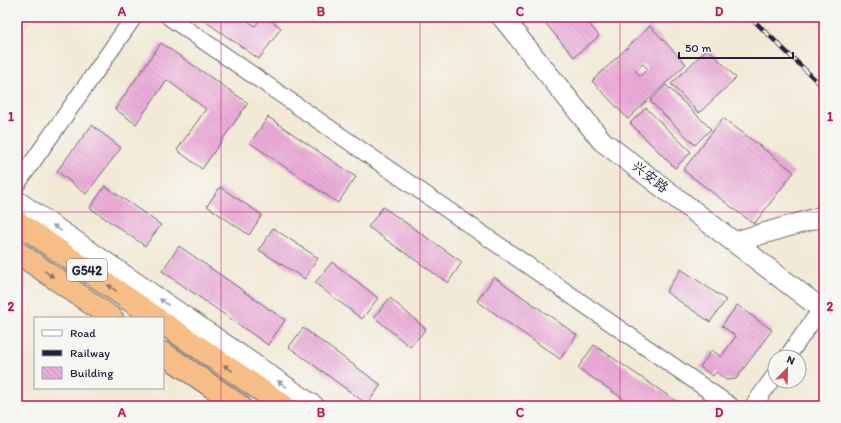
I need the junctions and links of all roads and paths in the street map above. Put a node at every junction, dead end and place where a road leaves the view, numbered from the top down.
1 (134, 17) edge
2 (169, 17) edge
3 (502, 17) edge
4 (17, 184) edge
5 (17, 201) edge
6 (824, 216) edge
7 (17, 222) edge
8 (734, 242) junction
9 (17, 252) edge
10 (822, 310) edge
11 (111, 317) edge
12 (155, 317) edge
13 (164, 324) edge
14 (793, 349) edge
15 (164, 354) edge
16 (767, 386) edge
17 (240, 406) edge
18 (284, 406) edge
19 (314, 406) edge
20 (732, 406) edge
21 (753, 406) edge

1 - 4 street
2 - 20 street
3 - 8 street, 兴安路
19 -> 5 street
6 - 8 street
12 -> 7 highway, G542
8 - 10 street, 兴安路
9 -> 11 highway, G542
10 - 14 street
18 -> 13 highway
15 - 17 highway
16 - 21 street

